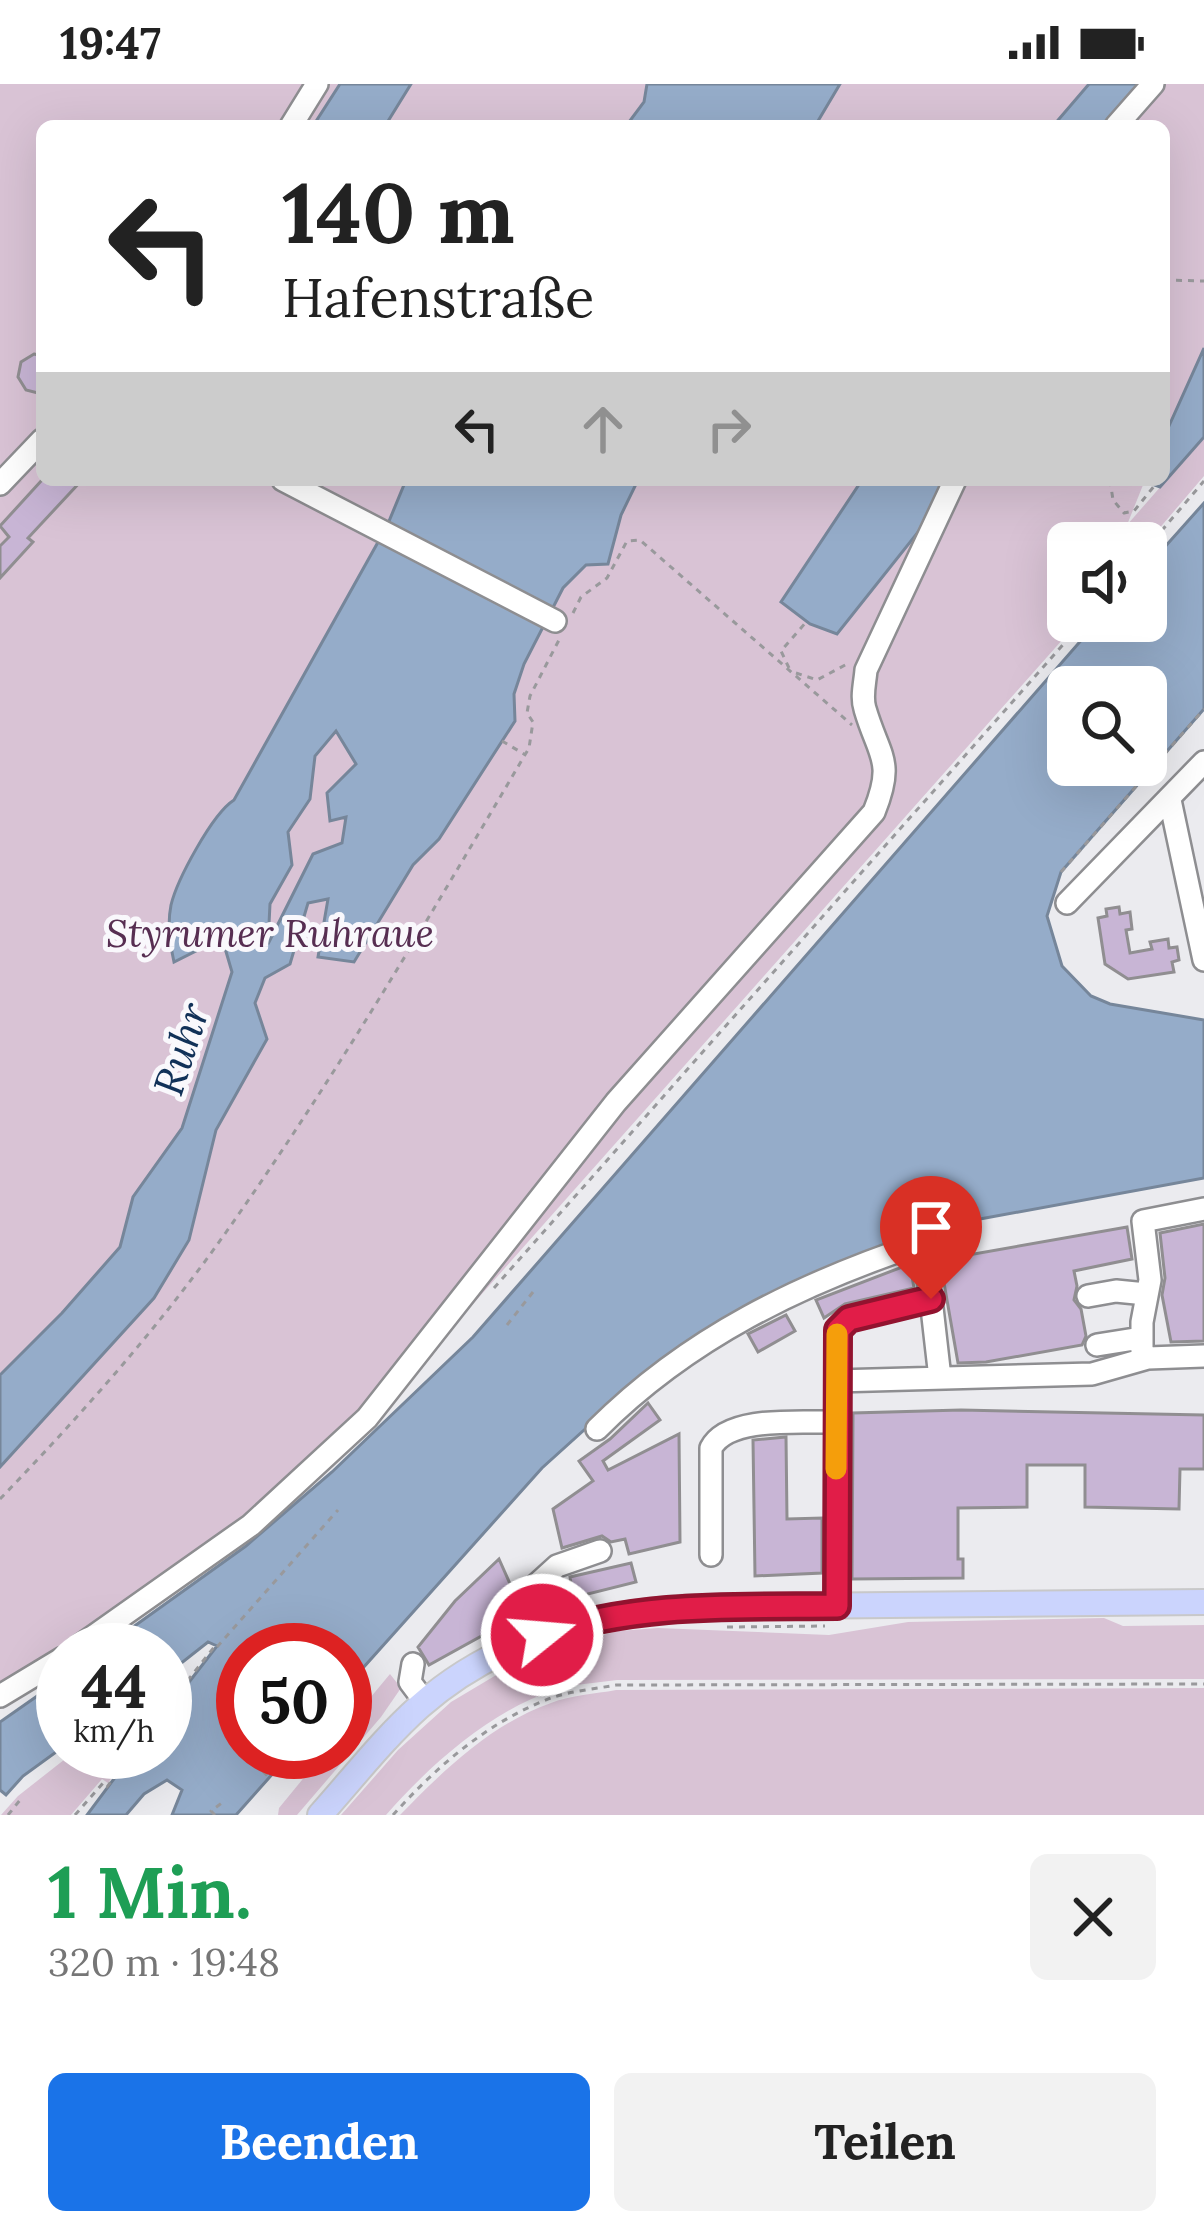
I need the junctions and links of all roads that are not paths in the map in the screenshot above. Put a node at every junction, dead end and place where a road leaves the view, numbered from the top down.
1 (316, 84) edge
2 (1153, 84) edge
3 (295, 120) edge
4 (1121, 120) edge
5 (36, 446) edge
6 (0, 484) edge
7 (295, 486) edge
8 (952, 486) edge
9 (562, 625) road end
10 (1204, 762) edge
11 (1204, 794) edge
12 (1175, 795) junction
13 (1194, 863) edge
14 (1067, 903) dead end
15 (1204, 960) edge
16 (1204, 1209) edge
17 (1147, 1294) junction
18 (1088, 1296) dead end
19 (931, 1299) junction
20 (1097, 1346) dead end
21 (1142, 1348) junction
22 (1204, 1356) edge
23 (940, 1378) junction
24 (836, 1381) junction
25 (836, 1422) junction
26 (597, 1429) dead end
27 (600, 1551) dead end
28 (711, 1555) dead end
29 (1204, 1602) edge
30 (837, 1616) junction
31 (112, 1623) edge
32 (547, 1634) junction
33 (413, 1664) dead end
34 (36, 1674) edge
35 (0, 1696) edge
36 (424, 1702) junction
37 (320, 1815) edge

1 - 3 street
2 - 4 street
5 - 6 street
7 - 9 street
8 - 31 street
10 - 12 street
11 - 12 street
12 - 13 street
12 - 14 street
13 - 15 street
16 - 17 street
17 - 18 street
17 - 21 street
19 - 23 street
19 - 24 street
19 - 26 street
20 - 21 street
21 - 22 street
21 - 23 street
23 - 24 street
24 - 25 street
25 - 28 street
25 - 30 street
27 - 32 street
29 - 30 main road
30 - 32 main road
32 - 36 main road
33 - 36 street
34 - 35 street
36 - 37 main road

